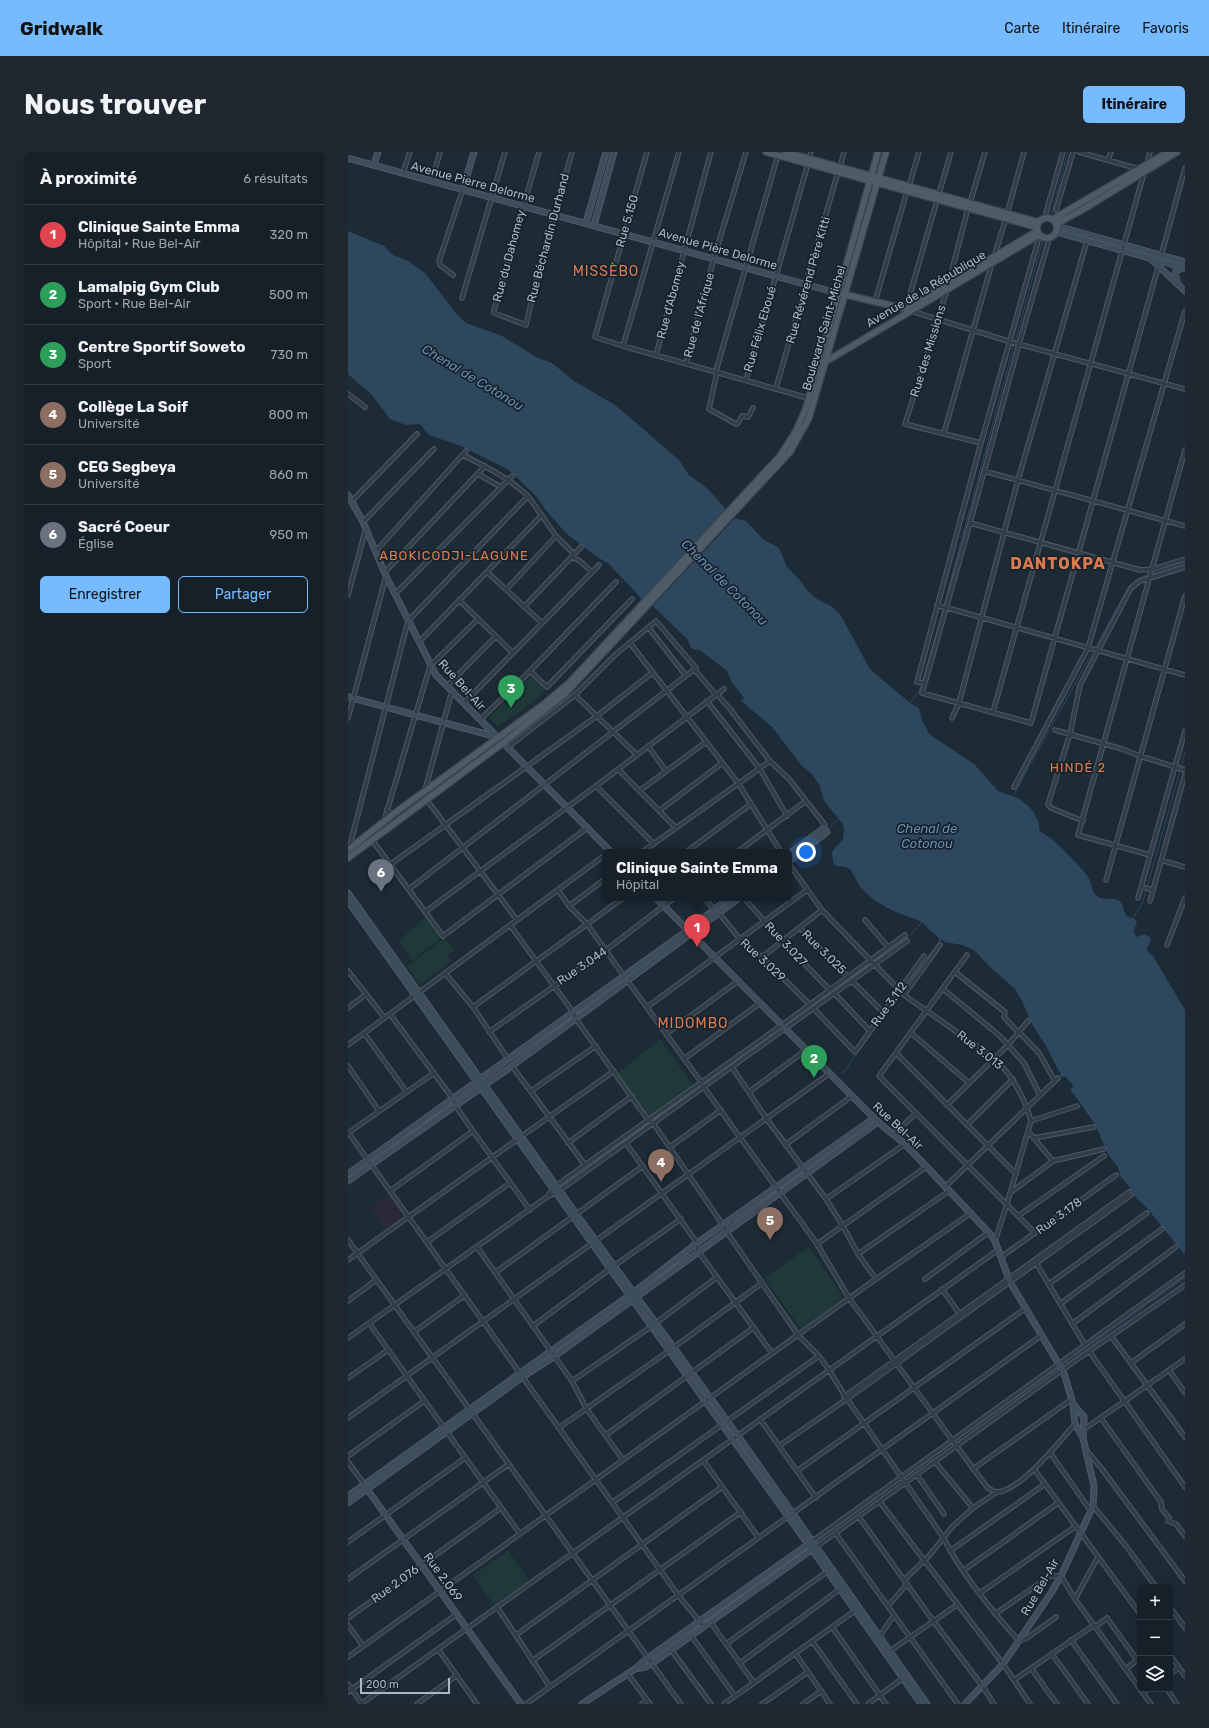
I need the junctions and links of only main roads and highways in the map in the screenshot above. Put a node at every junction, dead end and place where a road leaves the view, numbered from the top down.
1 (378, 152) edge
2 (474, 152) edge
3 (606, 152) edge
4 (614, 152) edge
5 (766, 152) edge
6 (785, 152) edge
7 (878, 152) edge
8 (886, 152) edge
9 (1168, 152) edge
10 (1177, 152) edge
11 (348, 158) edge
12 (809, 161) junction
13 (374, 165) junction
14 (1142, 170) junction
15 (871, 178) junction
16 (878, 180) junction
17 (463, 189) junction
18 (586, 223) junction
19 (594, 225) junction
20 (1055, 225) junction
21 (1037, 229) junction
22 (1123, 248) junction
23 (1159, 261) junction
24 (1184, 266) edge
25 (1178, 284) junction
26 (1185, 291) edge
27 (837, 292) junction
28 (845, 295) junction
29 (908, 310) junction
30 (825, 362) junction
31 (751, 492) junction
32 (348, 495) edge
33 (642, 609) junction
34 (351, 698) edge
35 (498, 738) junction
36 (504, 743) junction
37 (605, 849) edge
38 (348, 850) edge
39 (792, 852) edge
40 (348, 858) edge
41 (792, 859) edge
42 (348, 893) edge
43 (348, 901) edge
44 (659, 901) edge
45 (725, 901) edge
46 (735, 901) edge
47 (690, 932) junction
48 (626, 978) junction
49 (417, 994) junction
50 (480, 1080) junction
51 (483, 1086) junction
52 (874, 1118) junction
53 (878, 1122) junction
54 (370, 1162) junction
55 (348, 1174) edge
56 (348, 1181) edge
57 (631, 1293) junction
58 (635, 1298) junction
59 (522, 1374) junction
60 (1072, 1401) junction
61 (1083, 1438) junction
62 (366, 1487) junction
63 (348, 1496) edge
64 (348, 1503) edge
65 (809, 1543) junction
66 (813, 1549) junction
67 (636, 1669) junction
68 (521, 1704) edge
69 (582, 1704) edge
70 (921, 1704) edge
71 (927, 1704) edge
72 (965, 1704) edge

1 - 13 main road
2 - 17 main road
3 - 18 main road
4 - 19 main road
5 - 12 main road
6 - 12 main road
7 - 15 main road, Boulevard Saint-Michel
8 - 16 main road, Boulevard Saint-Michel
9 - 14 main road
10 - 14 main road
11 - 13 main road, Avenue Pierre Delorme
12 - 15 main road
13 - 17 main road, Avenue Pierre Delorme
14 - 20 main road
15 - 16 main road
15 - 27 main road, Boulevard Saint-Michel
16 - 21 main road
16 - 28 main road, Boulevard Saint-Michel
17 - 18 main road, Avenue Pierre Delorme
18 - 19 main road, Avenue Pierre Delorme
19 - 27 main road, Avenue Pière Delorme
20 - 21 main road
20 - 21 main road
20 - 22 main road
20 - 22 main road
21 - 29 main road, Avenue de la République
22 - 23 main road
22 - 23 main road
23 - 24 main road
23 - 25 main road
24 - 25 main road
25 - 26 main road
27 - 28 main road
27 - 31 main road, Boulevard Saint-Michel
28 - 29 main road
28 - 30 main road, Boulevard Saint-Michel
29 - 30 main road, Avenue de la République
30 - 31 main road, Boulevard Saint-Michel
31 - 33 main road
32 - 35 main road, Rue Bel-Air
33 - 35 main road
33 - 36 main road
34 - 35 main road
35 - 36 main road, Rue Bel-Air
35 - 38 main road
36 - 37 main road, Rue Bel-Air
36 - 40 main road
39 - 41 main road
42 - 49 main road
43 - 49 main road
44 - 47 main road, Rue Bel-Air
45 - 47 main road
46 - 47 main road
47 - 48 main road
47 - 52 main road, Rue Bel-Air
48 - 50 main road
48 - 51 main road
49 - 50 main road
50 - 51 main road
50 - 54 main road
51 - 54 main road
51 - 57 main road
52 - 53 main road, Rue Bel-Air
52 - 57 main road
53 - 58 main road
53 - 60 main road, Rue Bel-Air
54 - 55 main road
54 - 56 main road
57 - 58 main road
57 - 59 main road
58 - 59 main road
58 - 65 main road
59 - 62 main road
60 - 61 main road, Rue Bel-Air
60 - 61 main road, Rue Bel-Air
61 - 72 main road, Rue Bel-Air
62 - 63 main road
62 - 64 main road
62 - 68 main road, Rue 2.069
65 - 66 main road
65 - 67 main road
66 - 67 main road
66 - 70 main road
66 - 71 main road
67 - 69 main road

